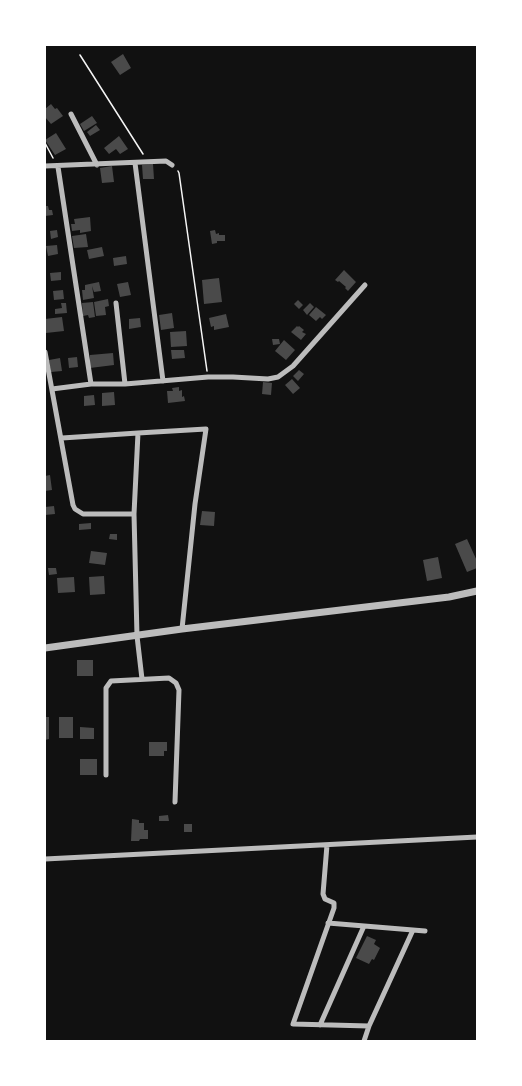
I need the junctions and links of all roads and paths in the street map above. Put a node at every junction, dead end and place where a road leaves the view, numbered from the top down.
1 (80, 55) dead end
2 (72, 114) dead end
3 (45, 143) edge
4 (148, 162) junction
5 (135, 163) junction
6 (97, 165) junction
7 (172, 165) joint
8 (45, 166) edge
9 (58, 167) junction
10 (365, 285) dead end
11 (116, 303) dead end
12 (45, 352) edge
13 (208, 378) junction
14 (163, 381) junction
15 (91, 384) junction
16 (125, 384) junction
17 (52, 389) junction
18 (138, 433) junction
19 (62, 438) junction
20 (134, 514) junction
21 (477, 591) edge
22 (182, 629) junction
23 (137, 636) junction
24 (45, 648) edge
25 (142, 680) junction
26 (106, 775) dead end
27 (175, 802) dead end
28 (477, 837) edge
29 (327, 845) junction
30 (45, 859) edge
31 (328, 923) junction
32 (364, 926) junction
33 (413, 930) junction
34 (424, 931) dead end
35 (320, 1025) junction
36 (369, 1026) junction
37 (364, 1041) edge

1 - 4 path
2 - 6 street
3 - 9 path
4 - 5 street
4 - 7 street
5 - 6 street
5 - 14 street
6 - 9 street
7 - 13 path
8 - 9 street
9 - 15 street
10 - 13 street
11 - 16 street
12 - 17 street
13 - 14 street
14 - 16 street
15 - 16 street
15 - 17 street
17 - 19 street
18 - 19 street
18 - 20 street
18 - 22 street
19 - 20 street
20 - 23 street
21 - 22 street
22 - 23 street
23 - 24 street
23 - 25 street
25 - 26 street
25 - 27 street
28 - 29 street
29 - 30 street
29 - 31 street
31 - 32 street
31 - 35 street
32 - 33 street
32 - 35 street
33 - 34 street
33 - 36 street
35 - 36 street
36 - 37 street

